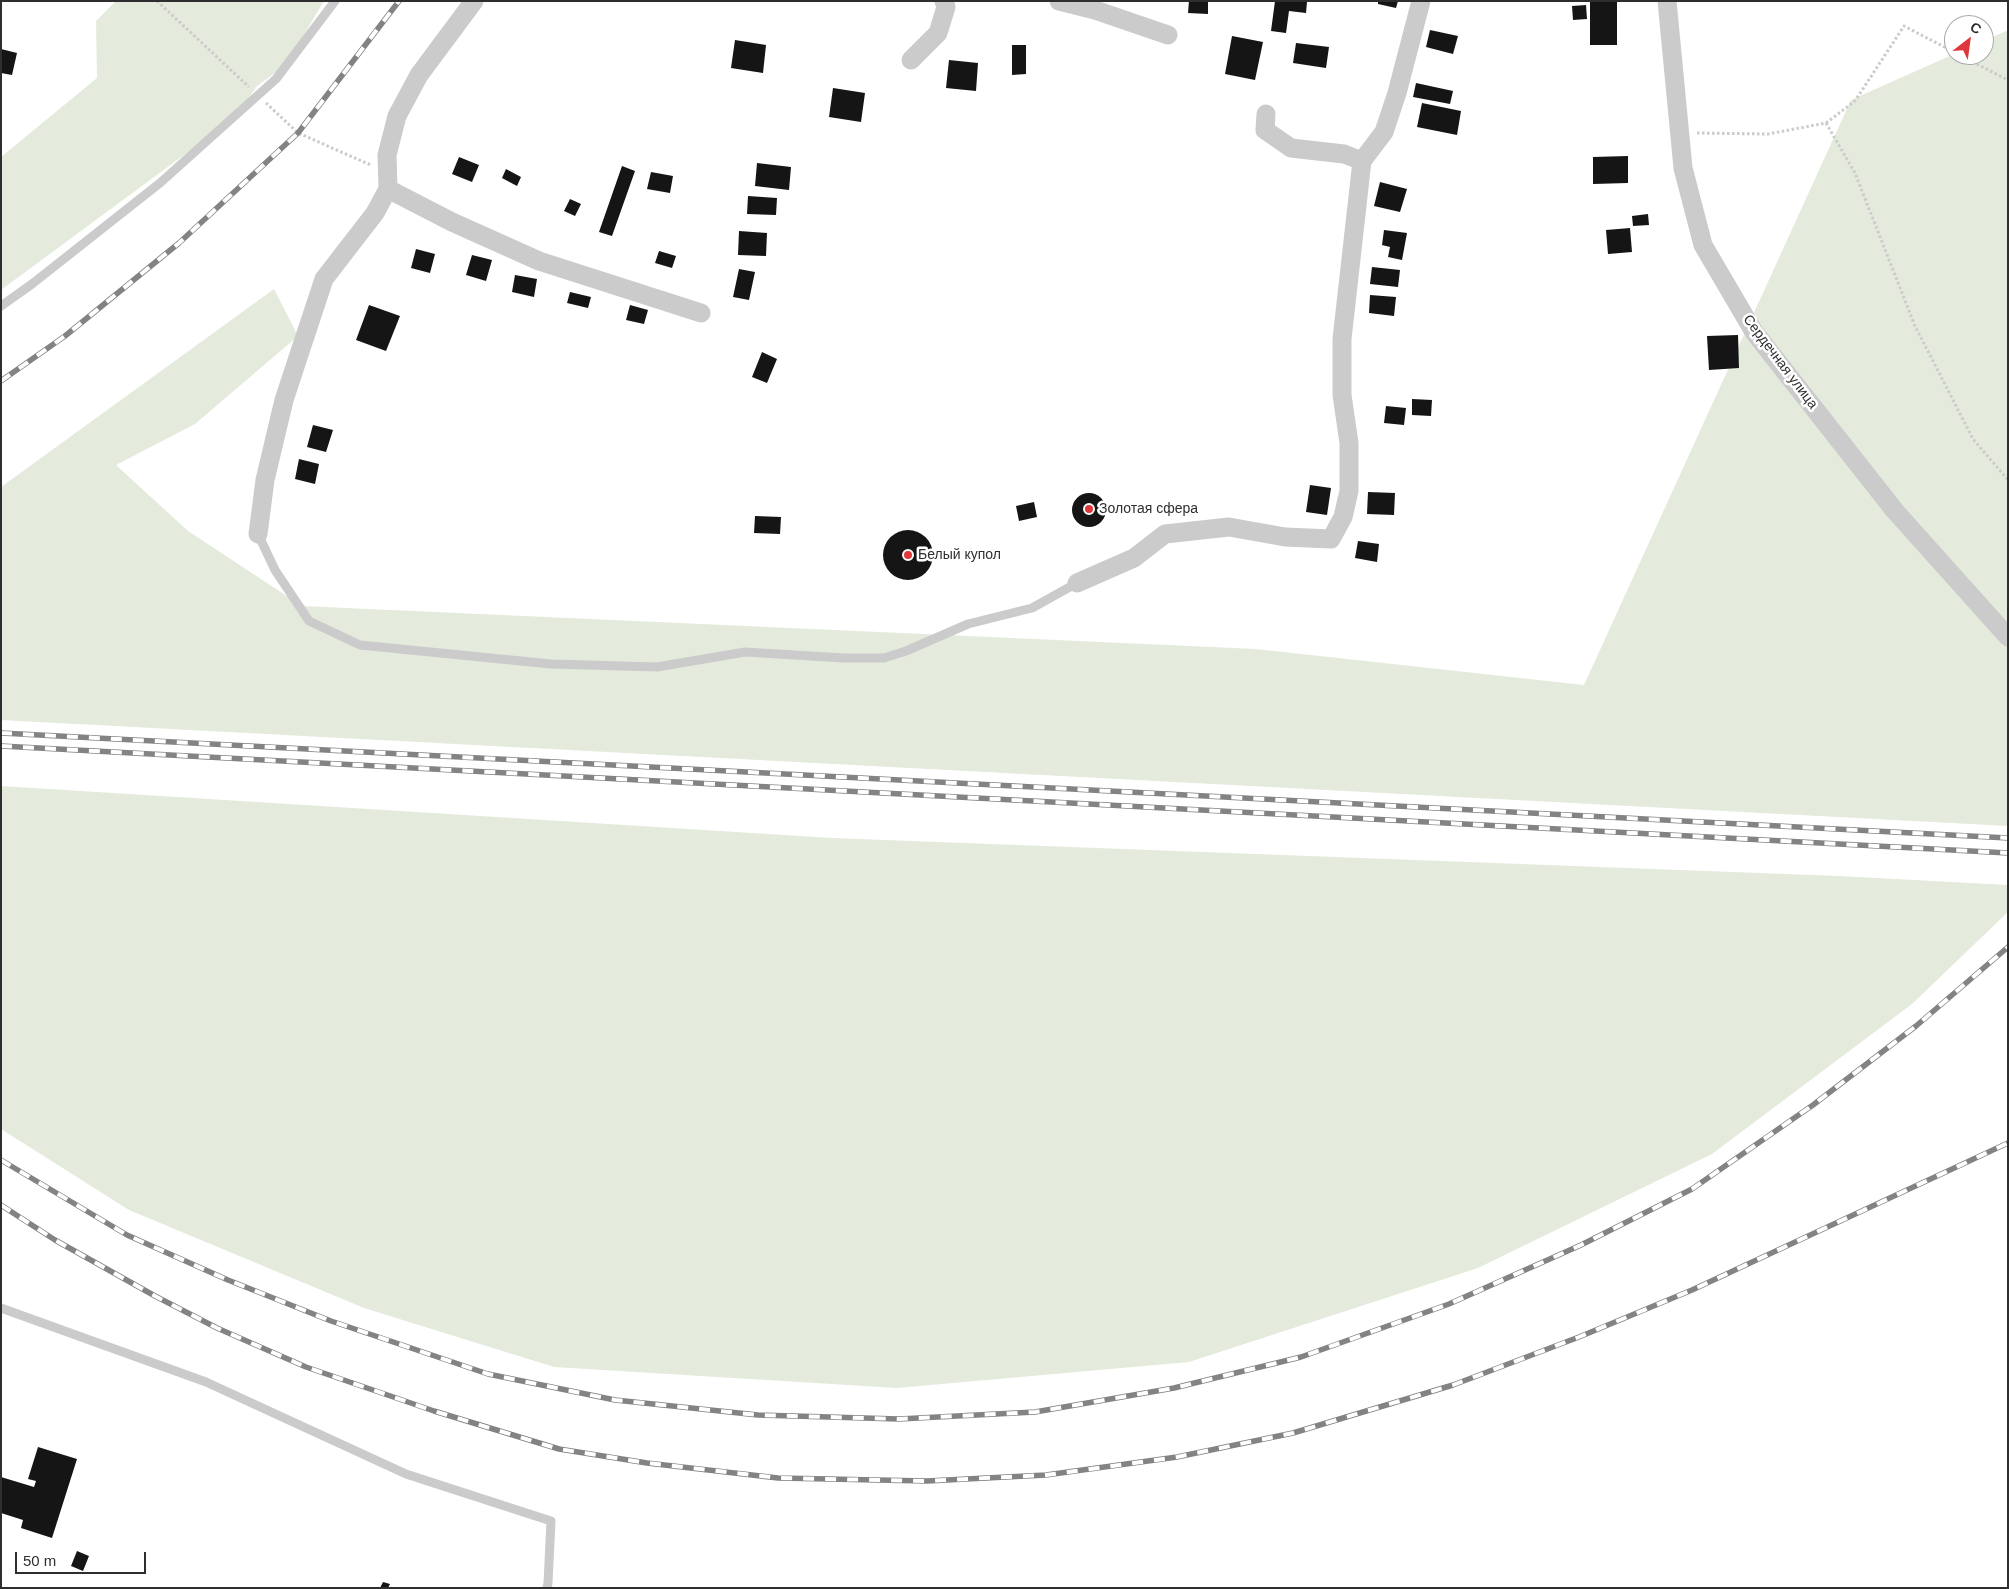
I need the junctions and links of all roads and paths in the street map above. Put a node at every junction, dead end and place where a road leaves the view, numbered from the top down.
1 (335, 1) edge
2 (474, 1) edge
3 (944, 1) edge
4 (1059, 1) edge
5 (1421, 1) edge
6 (1667, 1) edge
7 (1168, 35) dead end
8 (1944, 47) edge
9 (911, 60) dead end
10 (1979, 65) edge
11 (2008, 80) edge
12 (1266, 114) dead end
13 (1826, 123) junction
14 (1681, 133) junction
15 (1362, 161) junction
16 (388, 189) junction
17 (1, 306) edge
18 (701, 313) dead end
19 (2008, 480) edge
20 (258, 534) joint
21 (1077, 583) joint
22 (2008, 637) edge
23 (1, 1308) edge
24 (547, 1588) edge

1 - 17 lane
2 - 16 street
3 - 9 street
4 - 7 street
5 - 15 street
6 - 14 street, Сердечная улица
8 - 13 path
10 - 11 path
12 - 15 street
13 - 14 path
13 - 19 path
14 - 22 street, Сердечная улица
15 - 21 street
16 - 18 street
16 - 20 street
20 - 21 lane
23 - 24 lane

